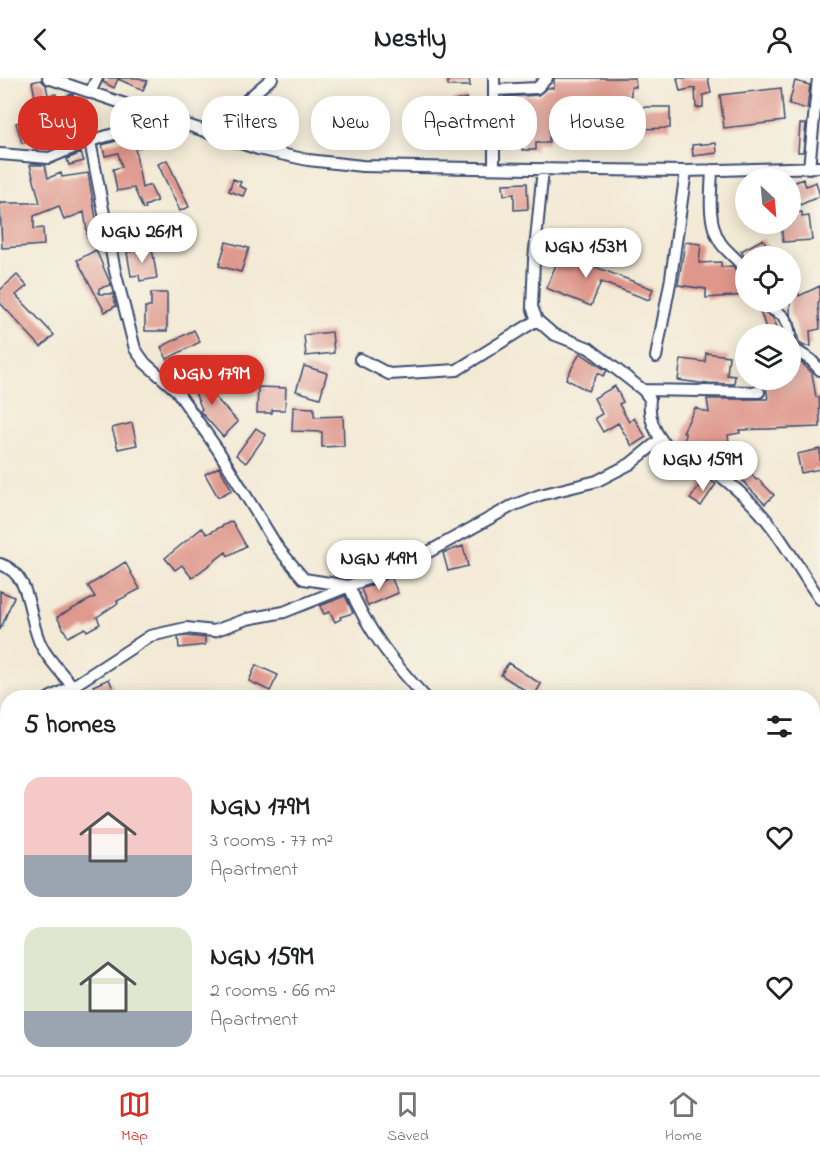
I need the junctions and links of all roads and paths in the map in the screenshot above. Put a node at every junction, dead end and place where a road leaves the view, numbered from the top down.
1 (48, 78) edge
2 (97, 78) edge
3 (253, 78) edge
4 (272, 78) edge
5 (494, 78) edge
6 (547, 78) edge
7 (818, 78) edge
8 (260, 88) junction
9 (495, 90) junction
10 (90, 93) junction
11 (251, 96) edge
12 (110, 99) edge
13 (68, 150) edge
14 (92, 150) edge
15 (263, 150) edge
16 (0, 154) edge
17 (494, 167) junction
18 (815, 167) edge
19 (543, 169) junction
20 (712, 170) junction
21 (686, 171) junction
22 (735, 256) edge
23 (778, 312) edge
24 (537, 320) junction
25 (788, 324) edge
26 (801, 354) edge
27 (656, 357) dead end
28 (360, 359) dead end
29 (820, 370) edge
30 (643, 390) junction
31 (759, 392) dead end
32 (661, 440) junction
33 (0, 564) edge
34 (349, 586) junction
35 (820, 599) edge
36 (73, 686) junction
37 (65, 690) edge
38 (76, 690) edge
39 (419, 690) edge

1 - 10 street
2 - 10 street
3 - 8 street
4 - 8 street
5 - 9 street
6 - 9 street
7 - 18 street
8 - 11 street
9 - 17 street
10 - 12 street
13 - 16 street
14 - 34 street
15 - 17 street
17 - 19 street
18 - 20 street
19 - 21 street
19 - 24 street
20 - 21 street
20 - 22 street
21 - 27 street
23 - 25 street
24 - 28 street
24 - 30 street
26 - 29 street
30 - 31 street
30 - 32 street
32 - 34 street
32 - 35 street
33 - 36 street
34 - 36 street
34 - 39 street
36 - 37 street
36 - 38 street

